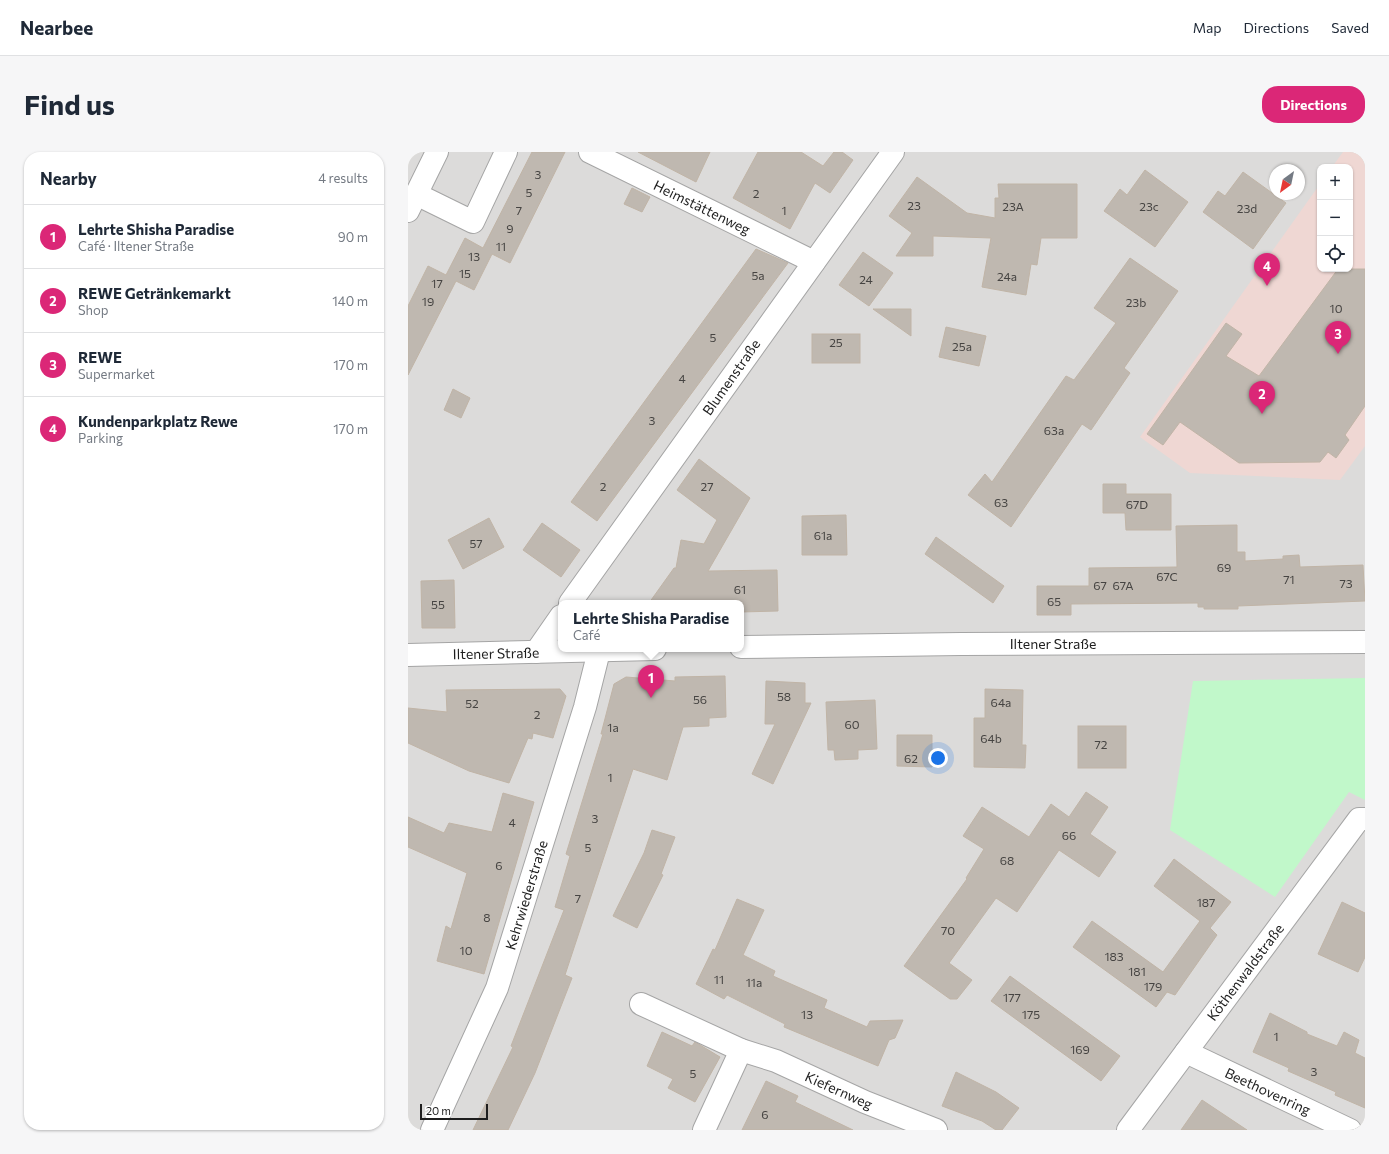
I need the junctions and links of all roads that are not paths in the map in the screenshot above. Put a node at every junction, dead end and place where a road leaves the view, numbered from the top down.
1 (437, 152) edge
2 (506, 152) edge
3 (590, 152) edge
4 (893, 152) edge
5 (412, 203) edge
6 (814, 262) junction
7 (572, 600) edge
8 (558, 620) edge
9 (1365, 642) edge
10 (744, 647) edge
11 (536, 652) junction
12 (599, 652) joint
13 (408, 655) edge
14 (1365, 819) edge
15 (641, 1004) dead end
16 (741, 1050) junction
17 (1186, 1052) junction
18 (432, 1130) edge
19 (704, 1130) edge
20 (936, 1130) edge
21 (1128, 1130) edge
22 (1350, 1130) edge

1 - 5 street
2 - 5 street
3 - 6 street, Heimstättenweg
4 - 6 street, Blumenstraße
6 - 7 street, Blumenstraße
8 - 11 street
9 - 10 street, Iltener Straße
11 - 12 street, Iltener Straße
11 - 13 street, Iltener Straße
12 - 18 street, Kehrwiederstraße
14 - 17 street, Köthenwaldstraße
15 - 16 street, Kiefernweg
16 - 19 street
16 - 20 street, Kiefernweg
17 - 21 street, Köthenwaldstraße
17 - 22 street, Beethovenring

